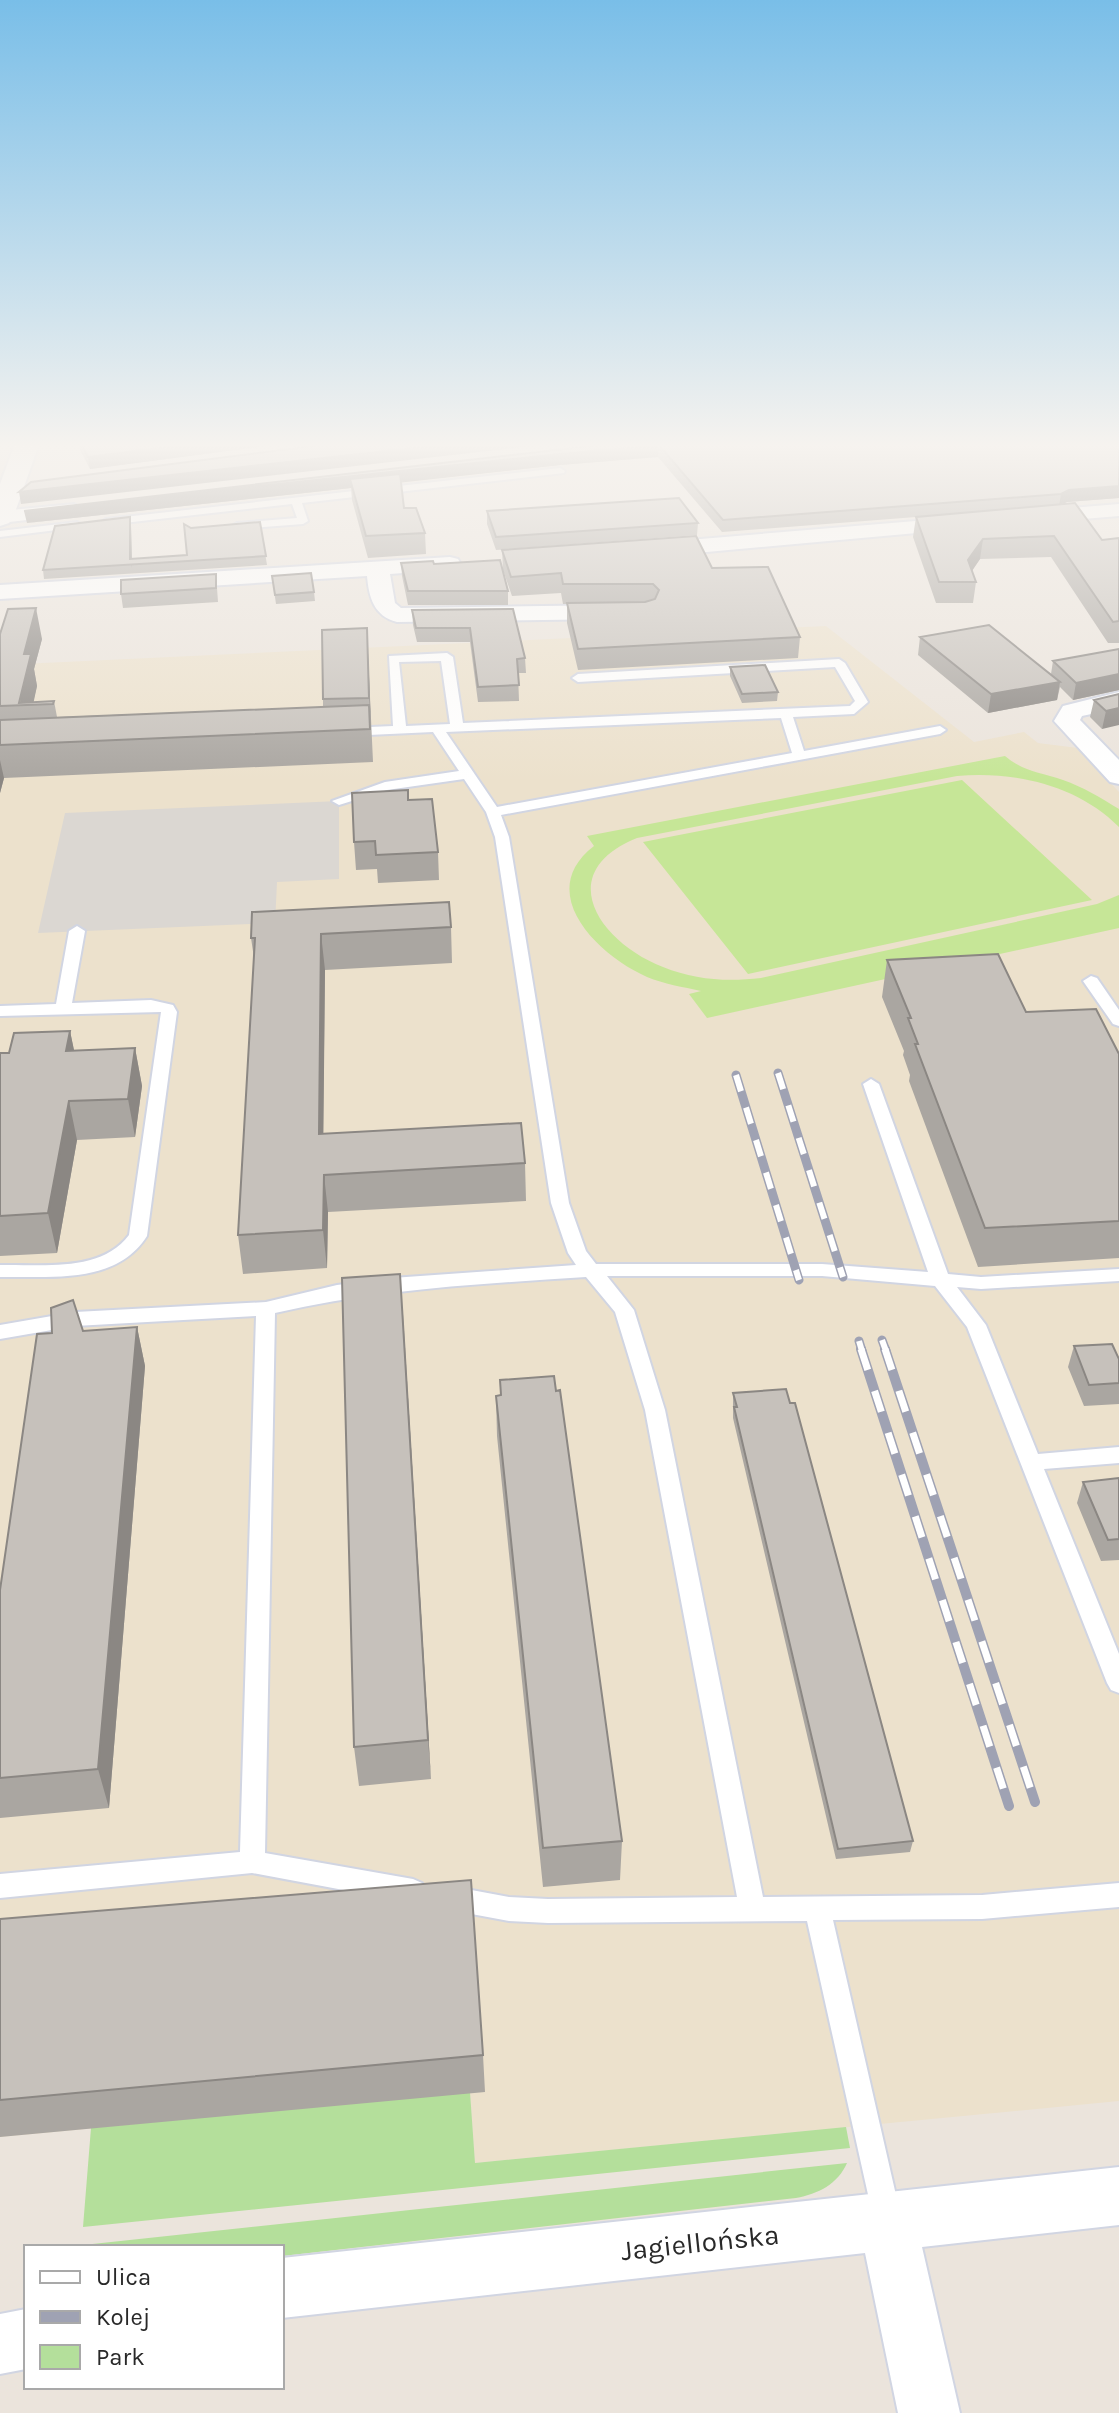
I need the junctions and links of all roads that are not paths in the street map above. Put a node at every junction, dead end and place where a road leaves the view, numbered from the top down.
1 (471, 563) edge
2 (378, 569) junction
3 (0, 592) edge
4 (630, 612) edge
5 (578, 678) dead end
6 (1119, 700) edge
7 (786, 714) junction
8 (457, 727) junction
9 (437, 728) junction
10 (400, 730) junction
11 (940, 730) dead end
12 (337, 732) edge
13 (799, 756) junction
14 (470, 774) junction
15 (1119, 776) edge
16 (339, 801) dead end
17 (493, 812) junction
18 (77, 931) dead end
19 (1091, 981) dead end
20 (63, 1009) junction
21 (0, 1011) edge
22 (1119, 1021) edge
23 (871, 1084) dead end
24 (589, 1270) junction
25 (0, 1271) edge
26 (1119, 1275) edge
27 (940, 1279) junction
28 (266, 1309) junction
29 (0, 1332) edge
30 (1119, 1455) edge
31 (1031, 1462) junction
32 (1119, 1683) edge
33 (252, 1862) junction
34 (0, 1886) edge
35 (1119, 1895) edge
36 (752, 1908) junction
37 (817, 1908) junction
38 (1119, 2196) edge
39 (887, 2221) junction
40 (284, 2288) edge
41 (24, 2339) edge
42 (0, 2344) edge
43 (929, 2413) edge

1 - 2 street
2 - 3 street
2 - 4 street
5 - 7 lane
6 - 15 street
7 - 8 lane
7 - 13 lane
8 - 9 lane
8 - 10 lane
9 - 10 lane
9 - 14 lane
10 - 12 lane
11 - 13 lane
13 - 17 lane
14 - 16 lane
14 - 17 lane
17 - 24 lane
18 - 20 lane
19 - 22 lane
20 - 21 lane
20 - 25 lane
23 - 27 lane
24 - 27 lane
24 - 28 lane
24 - 36 lane
26 - 27 lane
27 - 31 lane
28 - 29 lane
28 - 33 lane
30 - 31 lane
31 - 32 lane
33 - 34 lane
33 - 36 lane
35 - 37 lane
36 - 37 lane
37 - 39 lane
38 - 39 street, Jagiellońska
39 - 40 street, Jagiellońska
39 - 43 street
41 - 42 street

